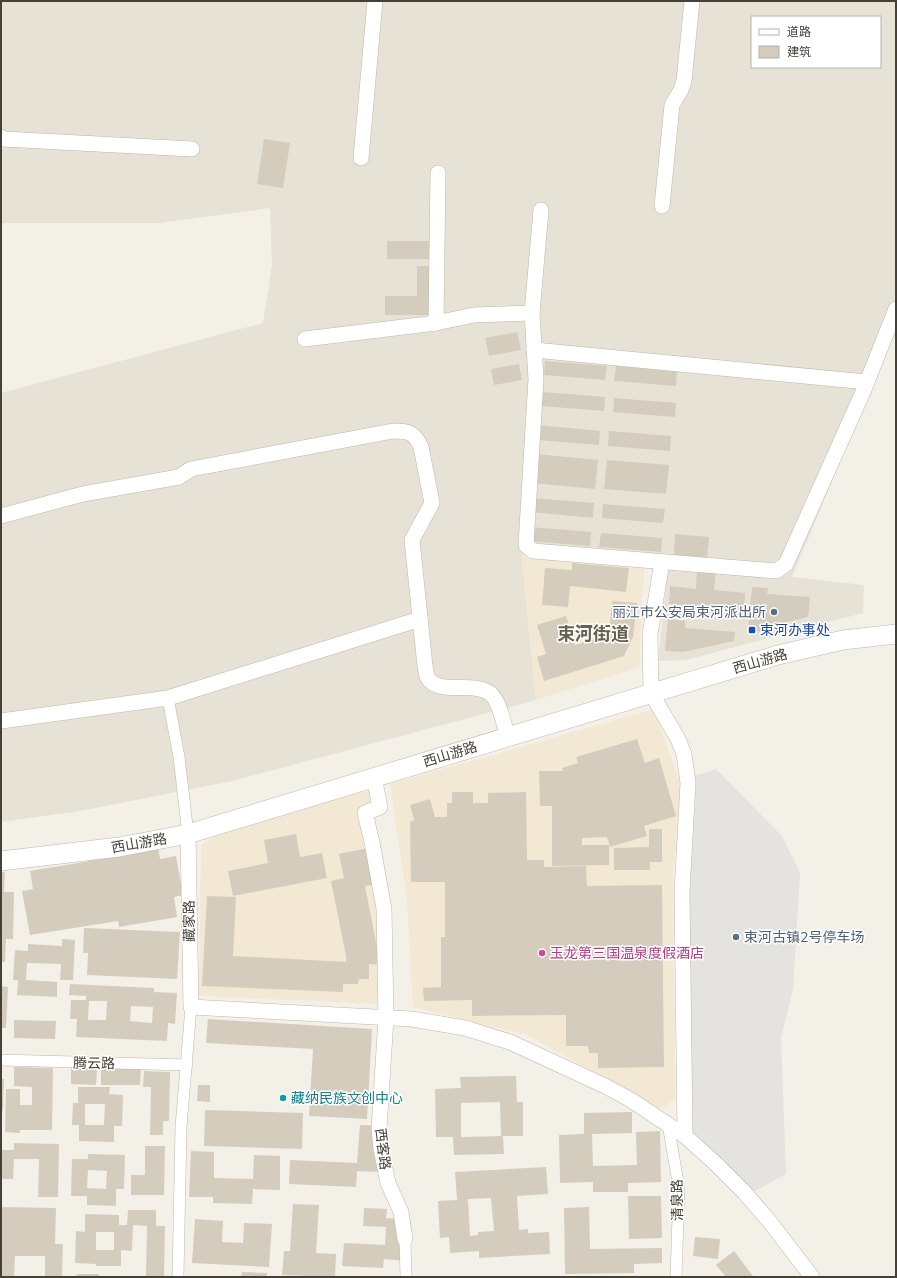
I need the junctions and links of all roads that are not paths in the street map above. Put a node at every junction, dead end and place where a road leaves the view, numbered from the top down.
1 (375, 1) edge
2 (692, 1) edge
3 (1, 137) edge
4 (192, 149) dead end
5 (361, 158) dead end
6 (438, 173) dead end
7 (662, 206) dead end
8 (541, 210) dead end
9 (896, 308) edge
10 (532, 313) junction
11 (436, 323) junction
12 (305, 339) dead end
13 (534, 350) junction
14 (867, 382) junction
15 (1, 516) edge
16 (662, 562) junction
17 (420, 619) junction
18 (896, 634) edge
19 (651, 694) junction
20 (168, 698) junction
21 (1, 721) edge
22 (508, 737) junction
23 (374, 777) junction
24 (188, 834) junction
25 (1, 861) edge
26 (192, 1007) junction
27 (386, 1018) junction
28 (1, 1060) edge
29 (187, 1065) junction
30 (668, 1124) junction
31 (685, 1136) junction
32 (405, 1239) joint
33 (178, 1277) edge
34 (406, 1277) edge
35 (676, 1277) edge
36 (812, 1277) edge

1 - 5 street
2 - 7 street
3 - 4 street
6 - 11 street
8 - 10 street
9 - 14 street
10 - 11 street
10 - 13 street
11 - 12 street
13 - 14 street
13 - 16 street
14 - 16 street
15 - 17 street
16 - 19 street
17 - 20 street
17 - 22 street
18 - 19 street, 西山游路
19 - 22 street, 西山游路
19 - 31 street
20 - 21 street
20 - 24 street
22 - 23 street, 西山游路
23 - 24 street, 西山游路
23 - 27 street, 西客路
24 - 25 street, 西山游路
24 - 26 street, 藏家路
26 - 27 street
26 - 29 street
27 - 30 street
27 - 32 street, 西客路
28 - 29 street, 腾云路
29 - 33 street
30 - 31 street
30 - 35 street, 清泉路
31 - 36 street
32 - 34 street, 西客路

